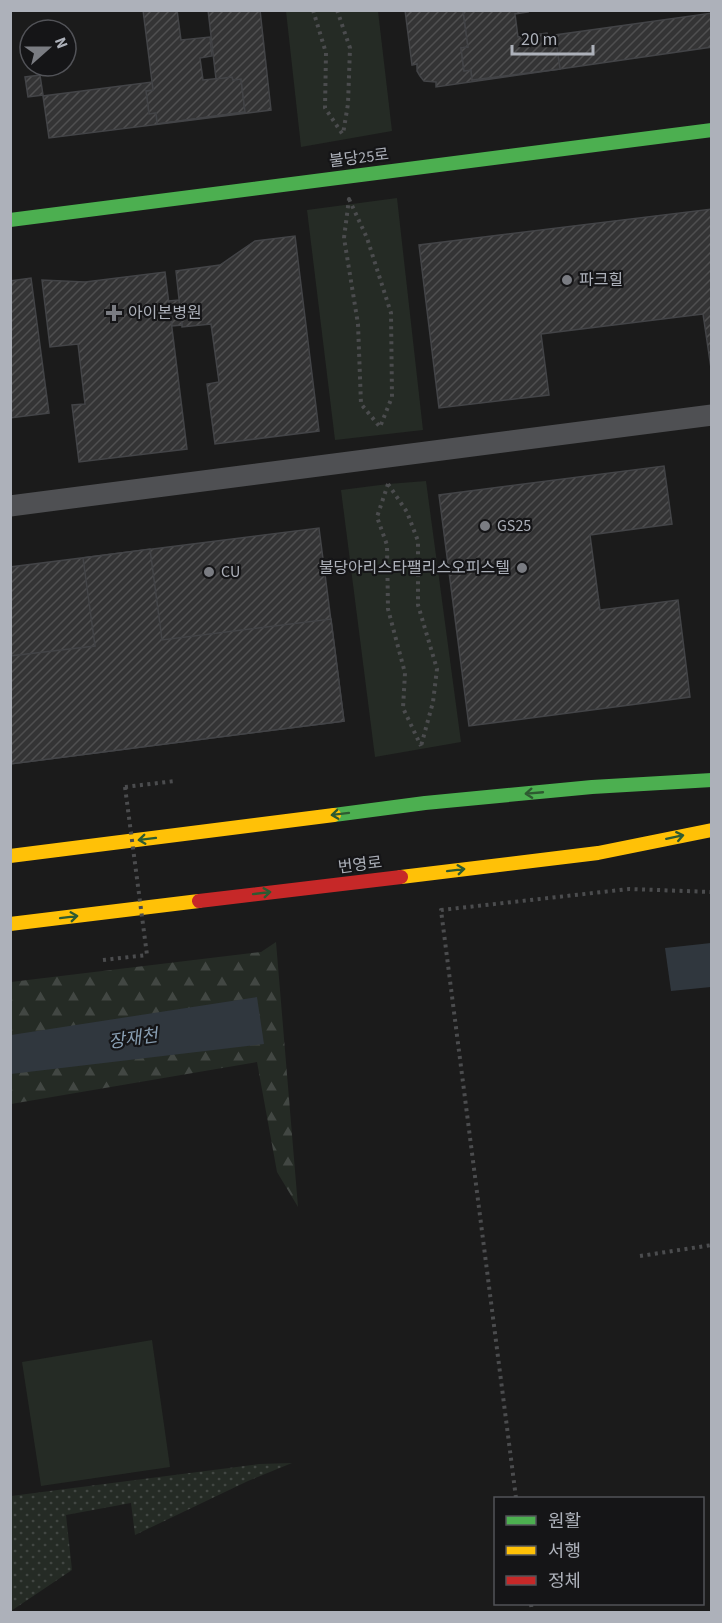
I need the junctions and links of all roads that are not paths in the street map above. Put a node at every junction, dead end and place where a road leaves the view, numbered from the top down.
1 (711, 130) edge
2 (10, 220) edge
3 (711, 415) edge
4 (10, 506) edge
5 (679, 769) dead end
6 (711, 780) edge
7 (592, 787) junction
8 (711, 830) edge
9 (677, 851) dead end
10 (598, 853) junction
11 (10, 856) edge
12 (10, 924) edge

1 - 2 main road, 불당25로
3 - 4 street
5 - 7 main road
6 - 7 main road
7 -> 11 main road
10 -> 8 main road, 번영로
9 - 10 main road
12 -> 10 main road, 번영로

